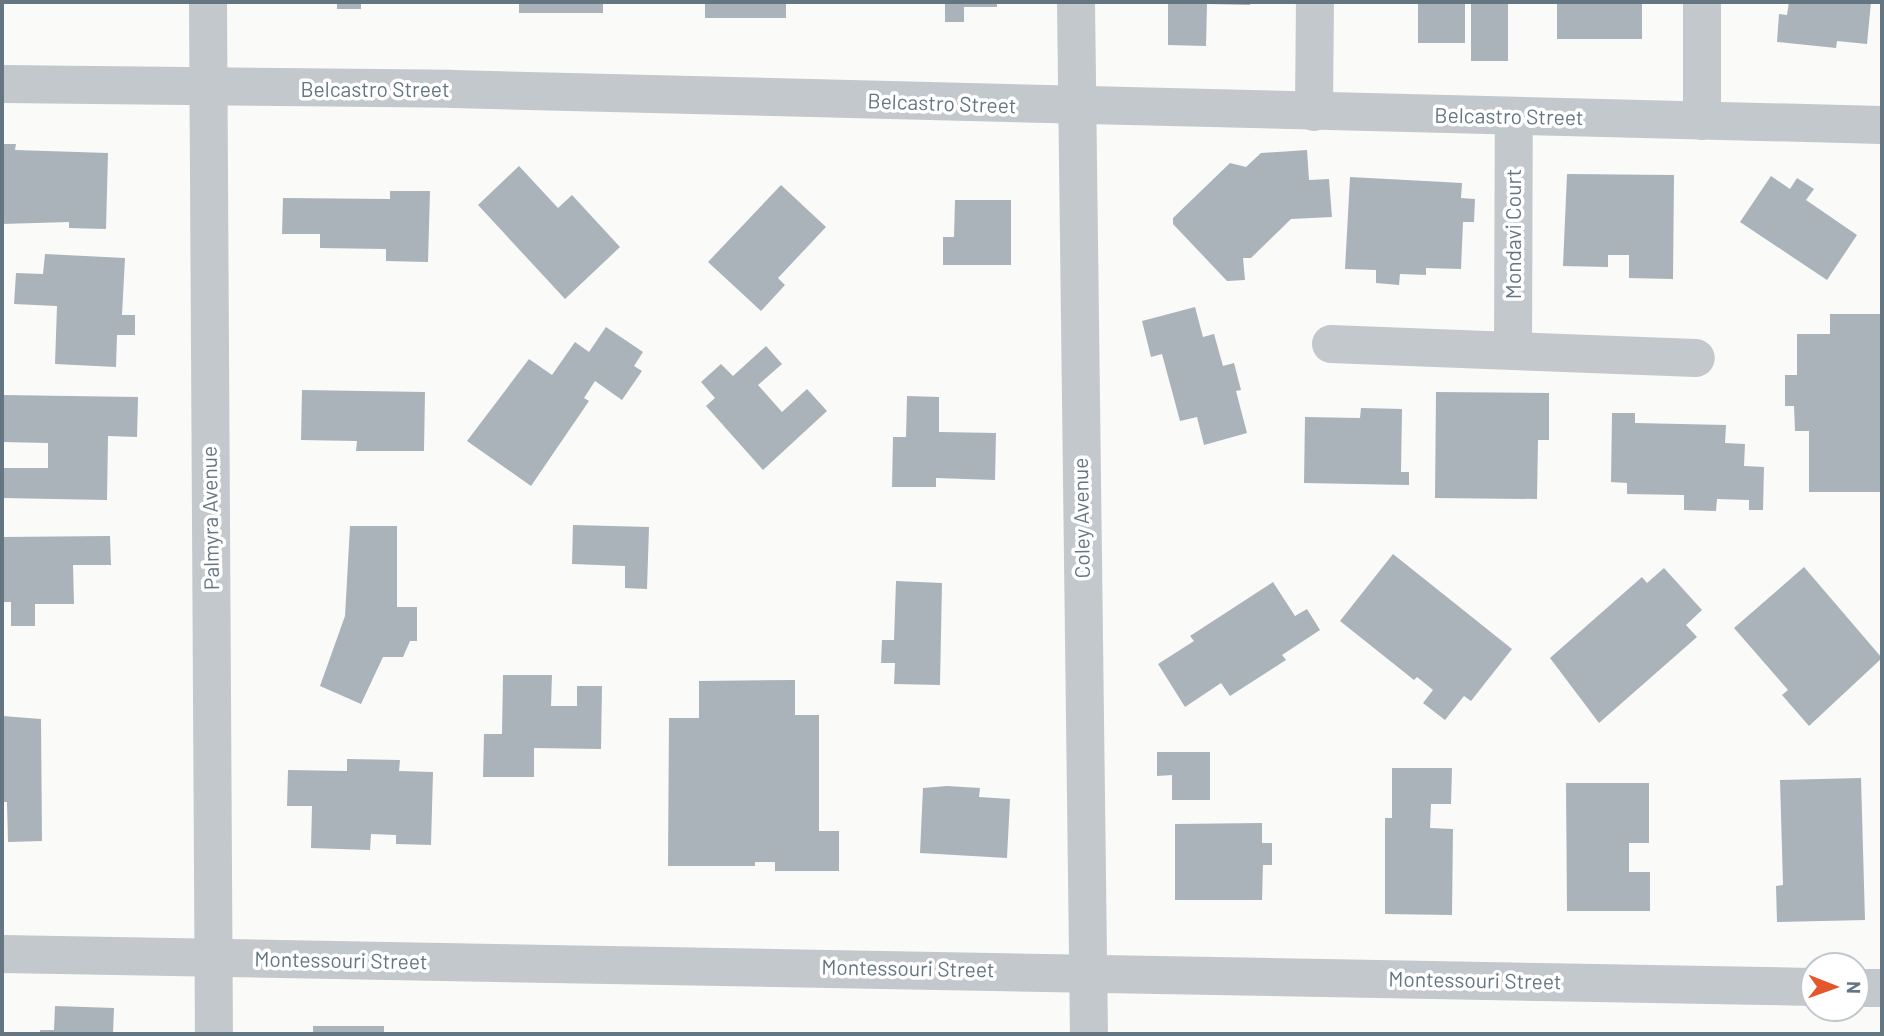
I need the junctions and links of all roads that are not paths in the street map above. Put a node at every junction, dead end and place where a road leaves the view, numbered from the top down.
1 (208, 2) edge
2 (1076, 2) edge
3 (1315, 2) edge
4 (1702, 2) edge
5 (2, 84) edge
6 (208, 88) junction
7 (1077, 107) junction
8 (1314, 111) junction
9 (1514, 116) junction
10 (1702, 121) junction
11 (1882, 125) edge
12 (1331, 344) dead end
13 (1513, 351) junction
14 (1696, 358) dead end
15 (2, 954) edge
16 (214, 958) junction
17 (1088, 971) junction
18 (1800, 987) edge
19 (214, 1034) edge
20 (1089, 1034) edge

1 - 6 street, Palmyra Avenue
2 - 7 street, Coley Avenue
3 - 8 street
4 - 10 street
5 - 6 street, Belcastro Street
6 - 7 street, Belcastro Street
6 - 16 street, Palmyra Avenue
7 - 8 street, Belcastro Street
7 - 17 street, Coley Avenue
8 - 9 street, Belcastro Street
9 - 10 street, Belcastro Street
9 - 13 street, Mondavi Court
10 - 11 street, Belcastro Street
12 - 13 street
13 - 14 street
15 - 16 street, Montessouri Street
16 - 17 street, Montessouri Street
16 - 19 street, Palmyra Avenue
17 - 18 street, Montessouri Street
17 - 20 street, Coley Avenue

